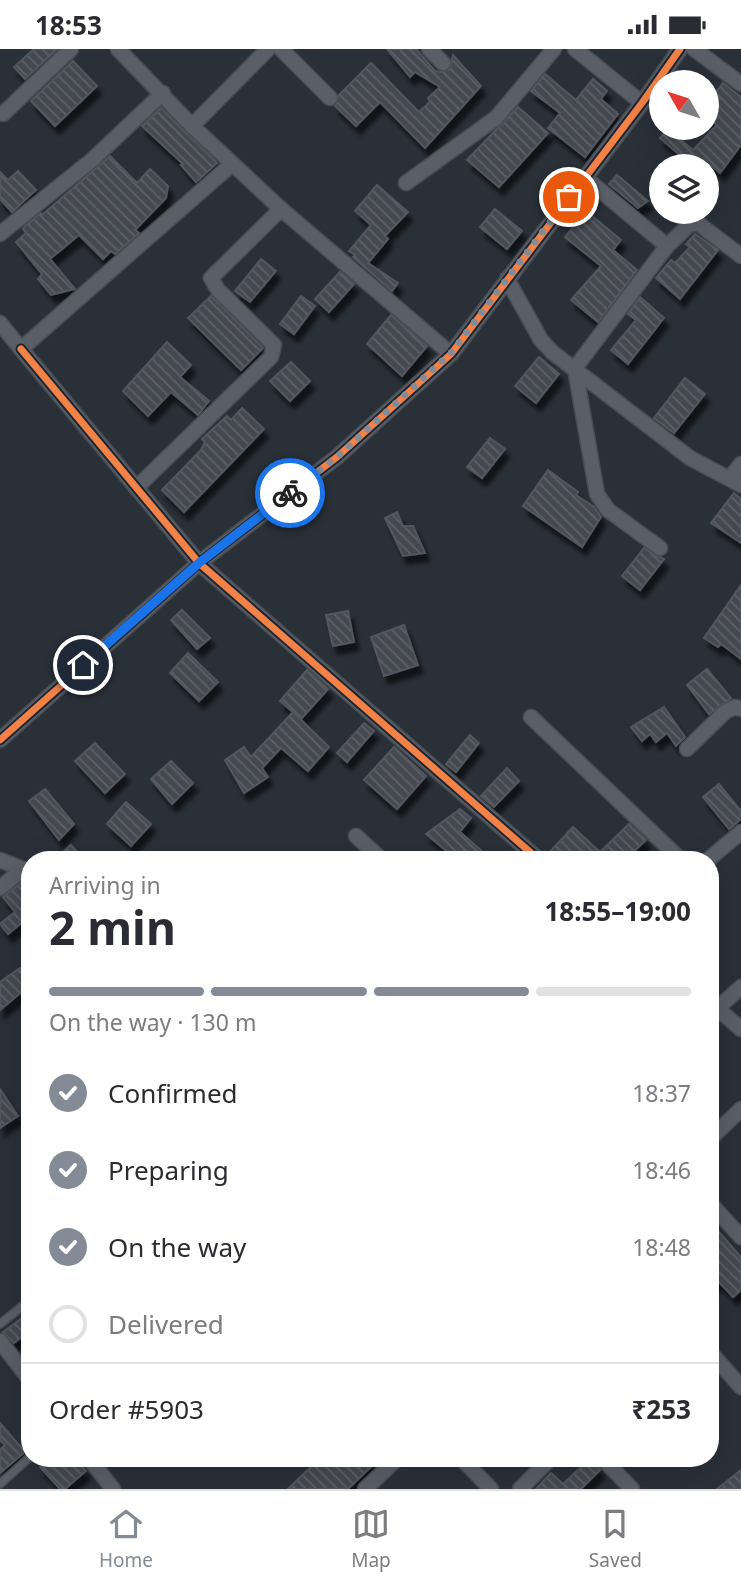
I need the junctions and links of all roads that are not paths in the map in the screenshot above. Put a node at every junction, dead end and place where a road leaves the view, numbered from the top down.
1 (72, 49) edge
2 (118, 49) edge
3 (268, 49) edge
4 (281, 49) edge
5 (429, 49) edge
6 (554, 49) edge
7 (575, 49) edge
8 (680, 49) edge
9 (694, 49) edge
10 (443, 63) dead end
11 (741, 84) edge
12 (163, 93) junction
13 (330, 98) dead end
14 (642, 103) junction
15 (3, 114) dead end
16 (192, 126) junction
17 (232, 164) junction
18 (584, 177) junction
19 (406, 183) dead end
20 (281, 209) junction
21 (0, 234) edge
22 (667, 246) junction
23 (741, 256) edge
24 (507, 279) junction
25 (0, 323) edge
26 (20, 349) junction
27 (451, 353) junction
28 (575, 367) junction
29 (741, 464) edge
30 (735, 482) edge
31 (136, 488) junction
32 (660, 548) dead end
33 (199, 563) junction
34 (741, 709) edge
35 (531, 717) dead end
36 (0, 740) edge
37 (687, 749) dead end
38 (741, 832) edge
39 (356, 836) dead end
40 (372, 851) edge
41 (529, 851) edge
42 (672, 851) edge
43 (718, 851) edge
44 (0, 860) edge
45 (21, 871) edge
46 (21, 877) edge
47 (0, 888) edge
48 (741, 987) edge
49 (719, 1004) edge
50 (719, 1013) edge
51 (741, 1029) edge
52 (739, 1115) edge
53 (719, 1132) edge
54 (719, 1213) edge
55 (741, 1237) edge
56 (21, 1307) edge
57 (0, 1324) edge
58 (0, 1341) edge
59 (719, 1362) edge
60 (21, 1368) edge
61 (741, 1387) edge
62 (21, 1465) edge
63 (96, 1467) edge
64 (388, 1467) edge
65 (470, 1467) edge
66 (542, 1467) edge
67 (611, 1467) edge
68 (0, 1484) edge
69 (113, 1489) edge
70 (365, 1489) edge
71 (491, 1489) edge
72 (520, 1489) edge
73 (632, 1489) edge

1 - 15 street
2 - 12 street
3 - 16 street
4 - 13 street
5 - 10 street
6 - 19 street
7 - 14 street
8 - 14 street
9 - 11 street
12 - 16 street
12 - 21 street
14 - 18 street
16 - 17 street
17 - 20 street
17 - 26 street
18 - 22 street
18 - 24 street
20 - 27 street
20 - 31 street
22 - 23 street
22 - 28 street
24 - 27 street
24 - 28 street
25 - 26 street
26 - 31 street
27 - 33 street
28 - 30 street
28 - 32 street
29 - 30 street
31 - 33 street
33 - 36 street
33 - 41 street
34 - 37 street
35 - 42 street
38 - 43 street
39 - 40 street
44 - 45 street
46 - 47 street
48 - 49 street
50 - 51 street
52 - 53 street
54 - 55 street
56 - 57 lane
58 - 60 street
59 - 61 street
62 - 68 lane
63 - 69 street
64 - 70 street
65 - 71 street
66 - 72 street
67 - 73 street

